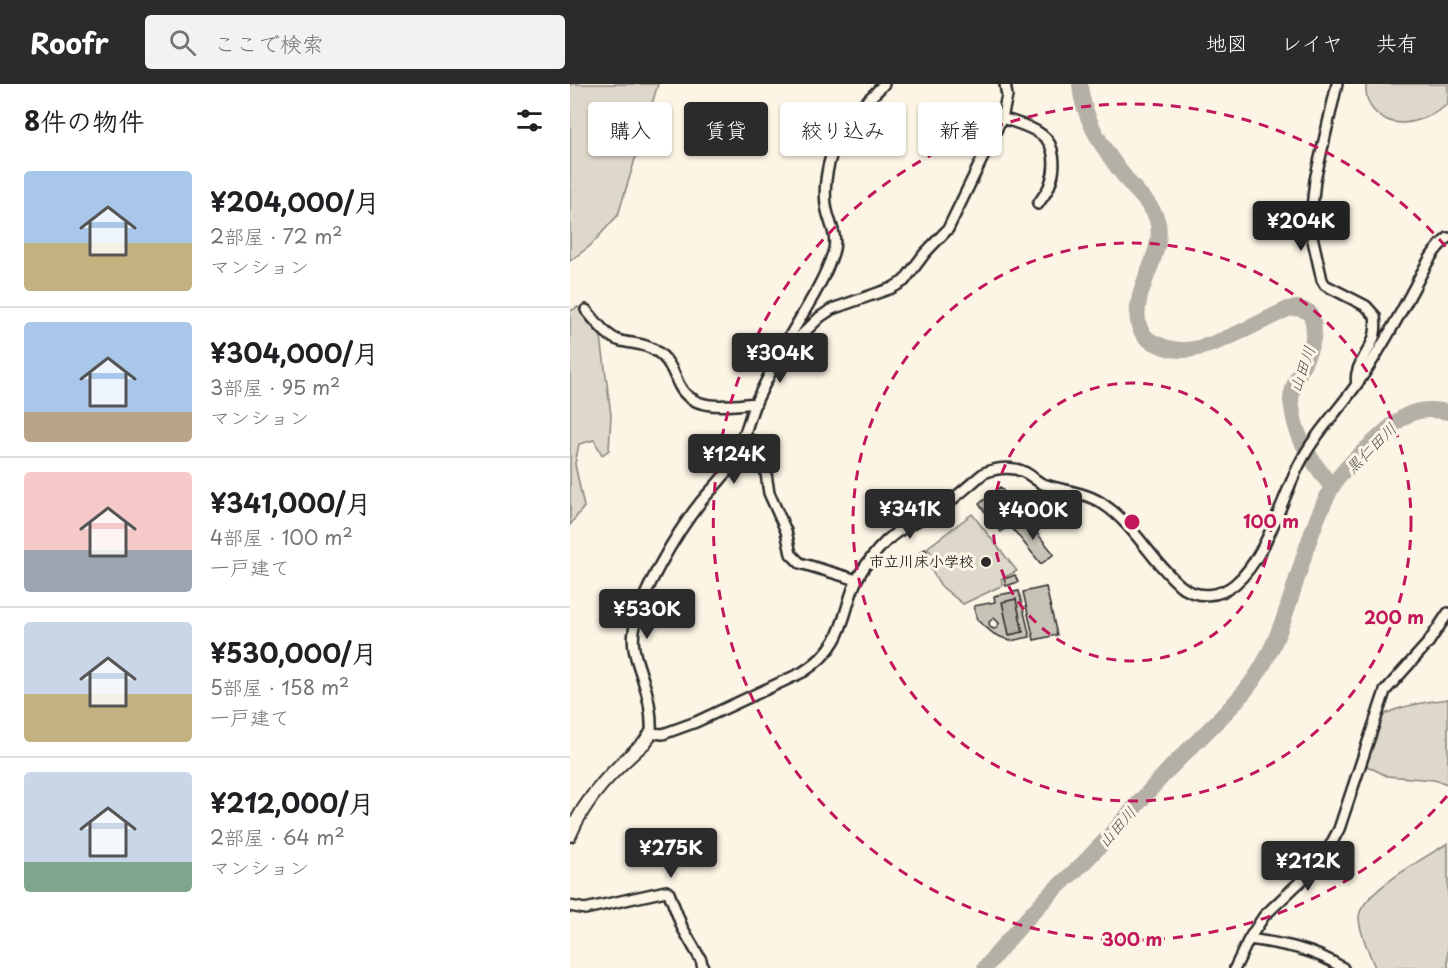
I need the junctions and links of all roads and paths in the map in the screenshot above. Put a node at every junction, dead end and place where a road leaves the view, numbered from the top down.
1 (884, 84) edge
2 (1005, 84) edge
3 (1336, 84) edge
4 (1002, 118) joint
5 (984, 156) edge
6 (1038, 204) dead end
7 (1448, 238) edge
8 (586, 310) dead end
9 (780, 354) junction
10 (1357, 384) junction
11 (756, 403) junction
12 (743, 435) junction
13 (857, 580) junction
14 (1448, 613) edge
15 (651, 733) junction
16 (570, 835) edge
17 (570, 906) edge
18 (1249, 939) junction
19 (703, 968) edge
20 (1234, 968) edge
21 (1343, 968) edge

1 - 9 street
2 - 4 street
3 - 10 street
4 - 6 street
5 - 9 street
7 - 10 street
8 - 11 street
9 - 11 street
10 - 13 street
11 - 12 street
12 - 13 street
12 - 15 street
13 - 15 street
14 - 18 street
15 - 16 street
17 - 19 street
18 - 20 street
18 - 21 street

